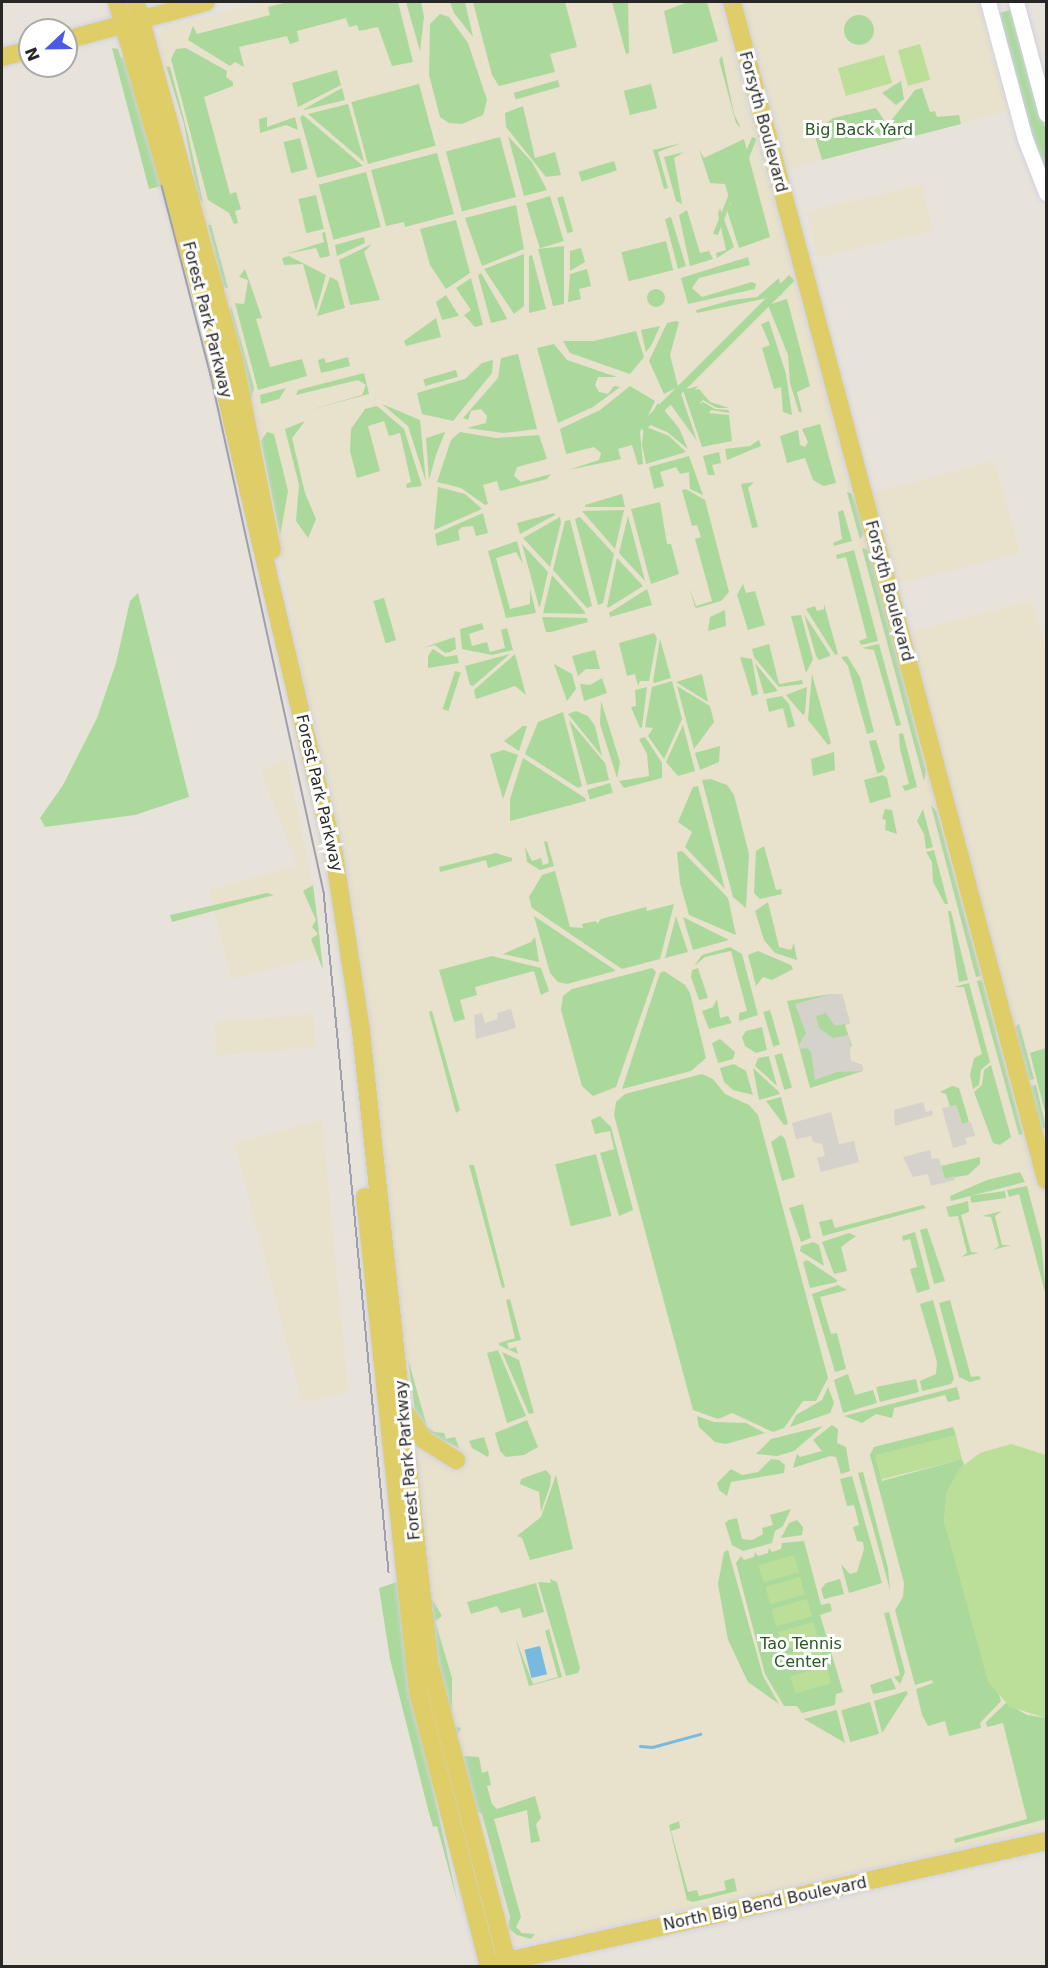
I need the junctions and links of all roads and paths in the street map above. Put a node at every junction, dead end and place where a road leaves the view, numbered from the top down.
1 (117, 2) edge
2 (136, 2) edge
3 (206, 2) edge
4 (732, 2) edge
5 (988, 2) edge
6 (1016, 2) edge
7 (133, 21) junction
8 (78, 37) edge
9 (18, 53) edge
10 (2, 57) edge
11 (1047, 114) edge
12 (1047, 193) edge
13 (348, 946) junction
14 (1047, 1180) edge
15 (404, 1412) junction
16 (456, 1460) dead end
17 (1047, 1841) edge
18 (495, 1965) edge

1 - 7 main road, Forest Park Parkway
2 - 7 main road, Forest Park Parkway
3 - 7 main road
4 - 14 main road, Forsyth Boulevard
5 - 12 street
6 - 11 street
7 - 8 main road
7 - 13 main road, Forest Park Parkway
9 - 10 main road
13 - 15 main road, Forest Park Parkway
13 - 18 main road, Forest Park Parkway
15 - 16 main road
15 - 18 main road, Forest Park Parkway
17 - 18 main road, North Big Bend Boulevard

